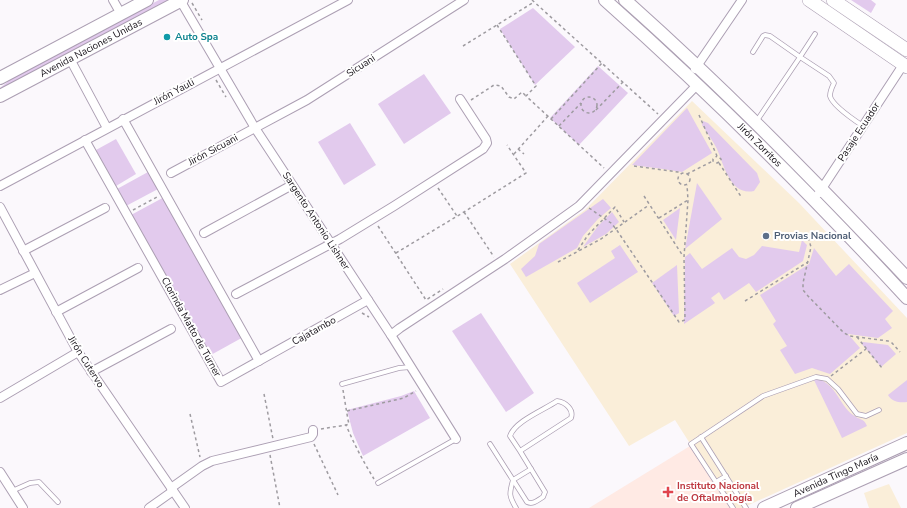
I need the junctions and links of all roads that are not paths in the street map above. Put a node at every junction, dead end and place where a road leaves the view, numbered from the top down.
1 (112, 0) edge
2 (147, 0) edge
3 (181, 0) edge
4 (346, 0) edge
5 (464, 0) edge
6 (605, 0) edge
7 (625, 0) edge
8 (742, 0) edge
9 (809, 0) edge
10 (833, 0) edge
11 (121, 14) junction
12 (815, 34) dead end
13 (907, 50) edge
14 (753, 52) dead end
15 (800, 57) junction
16 (70, 59) junction
17 (697, 66) junction
18 (905, 66) edge
19 (219, 68) junction
20 (0, 78) edge
21 (693, 81) junction
22 (0, 96) edge
23 (460, 100) dead end
24 (123, 119) junction
25 (756, 122) junction
26 (863, 126) junction
27 (107, 128) junction
28 (255, 128) junction
29 (86, 140) junction
30 (171, 173) dead end
31 (0, 186) edge
32 (292, 186) junction
33 (822, 188) junction
34 (814, 200) junction
35 (0, 207) edge
36 (105, 208) dead end
37 (204, 233) dead end
38 (331, 244) junction
39 (23, 251) junction
40 (138, 268) dead end
41 (35, 273) junction
42 (907, 278) edge
43 (0, 290) edge
44 (236, 294) dead end
45 (907, 298) edge
46 (368, 300) junction
47 (56, 312) junction
48 (171, 329) dead end
49 (391, 335) junction
50 (78, 352) junction
51 (259, 361) junction
52 (411, 367) junction
53 (91, 372) junction
54 (342, 384) road end
55 (0, 398) edge
56 (879, 410) dead end
57 (312, 433) road end
58 (701, 437) junction
59 (456, 439) joint
60 (907, 443) edge
61 (490, 444) dead end
62 (520, 451) junction
63 (907, 459) edge
64 (531, 469) junction
65 (0, 472) edge
66 (726, 476) junction
67 (513, 480) junction
68 (716, 482) junction
69 (378, 483) road end
70 (172, 489) junction
71 (12, 491) junction
72 (58, 502) dead end
73 (22, 508) edge
74 (150, 508) edge
75 (185, 508) edge
76 (516, 508) edge
77 (733, 508) edge
78 (746, 508) edge
79 (764, 508) edge
80 (797, 508) edge

1 - 11 street
2 - 11 main road, Avenida Naciones Unidas
3 - 16 main road, Avenida Naciones Unidas
3 - 19 street, Sargento Antonio Lishner
4 - 19 street, Jirón Yauli
5 - 28 street, Sicuani
6 - 21 main road, Jirón Zorritos
7 - 17 main road, Jirón Zorritos
8 - 17 street
9 - 18 main road
10 - 13 main road
11 - 20 main road, Avenida Naciones Unidas
12 - 15 lane
14 - 15 lane
15 - 25 lane
15 - 26 lane
16 - 22 main road, Avenida Naciones Unidas
16 - 27 street
17 - 21 street
17 - 25 main road, Jirón Zorritos
18 - 26 street, Pasaje Ecuador
19 - 24 street, Jirón Yauli
19 - 28 street, Sargento Antonio Lishner
21 - 34 main road, Jirón Zorritos
21 - 49 street
23 - 38 street
24 - 27 street, Jirón Yauli
24 - 51 street
25 - 33 main road, Jirón Zorritos
26 - 33 street, Pasaje Ecuador
27 - 29 street, Jirón Yauli
28 - 30 street, Jirón Sicuani
28 - 32 street, Sargento Antonio Lishner
29 - 31 street, Jirón Yauli
29 - 51 street, Clorinda Matto de Turner
32 - 37 street
32 - 38 street, Sargento Antonio Lishner
33 - 34 street, Pasaje Ecuador
33 - 42 main road, Jirón Zorritos
34 - 45 main road, Jirón Zorritos
35 - 39 street, Jirón Cutervo
36 - 39 street
38 - 44 street
38 - 46 street, Sargento Antonio Lishner
39 - 41 street, Jirón Cutervo
40 - 47 street
41 - 43 street
41 - 47 street, Jirón Cutervo
46 - 49 street, Sargento Antonio Lishner
46 - 51 street, Cajatambo
47 - 50 street, Jirón Cutervo
48 - 53 street
49 - 52 street, Sargento Antonio Lishner
50 - 53 street, Jirón Cutervo
50 - 55 street
52 - 54 lane
52 - 59 street, Sargento Antonio Lishner
53 - 70 street, Jirón Cutervo
56 - 58 lane
57 - 70 street
58 - 66 lane
58 - 68 lane
59 - 69 lane
60 - 79 main road, Avenida Tingo María
61 - 67 lane
62 - 62 lane
62 - 64 lane
63 - 80 main road, Avenida Tingo María
64 - 67 lane
64 - 67 lane
65 - 71 street
66 - 68 lane
66 - 78 lane
67 - 76 lane
68 - 77 lane
70 - 74 street
70 - 75 street, Jirón Cutervo
71 - 72 lane
71 - 73 street

